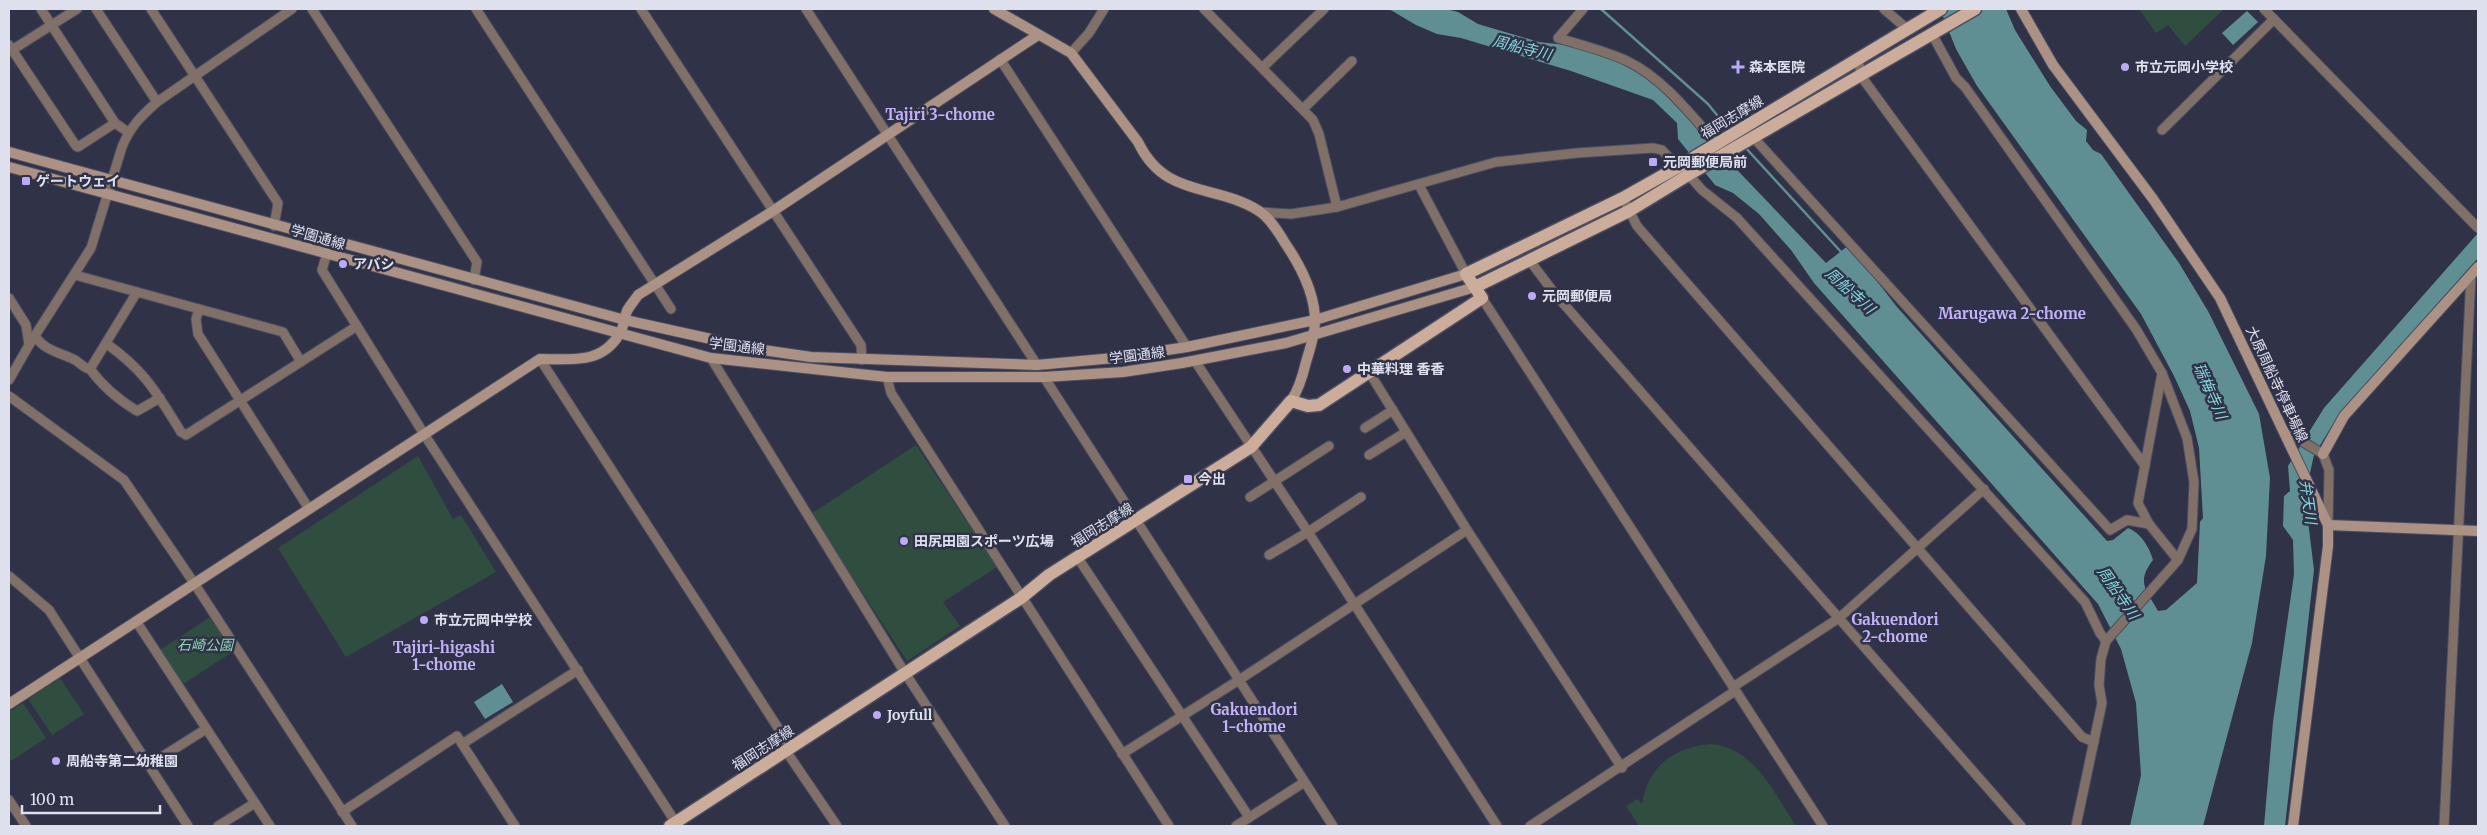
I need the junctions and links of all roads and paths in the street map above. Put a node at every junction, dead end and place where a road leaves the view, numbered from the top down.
1 (41, 9) edge
2 (77, 9) edge
3 (96, 9) edge
4 (151, 9) edge
5 (292, 9) edge
6 (312, 9) edge
7 (476, 9) edge
8 (642, 9) edge
9 (806, 9) edge
10 (994, 9) edge
11 (1104, 9) edge
12 (1204, 9) edge
13 (1324, 9) edge
14 (1583, 9) edge
15 (1884, 9) edge
16 (1941, 9) edge
17 (1974, 9) edge
18 (2021, 9) edge
19 (2264, 9) edge
20 (1925, 13) edge
21 (2274, 19) junction
22 (52, 24) junction
23 (1906, 28) junction
24 (1932, 34) junction
25 (1038, 35) junction
26 (10, 48) edge
27 (1071, 53) junction
28 (1858, 57) junction
29 (1000, 60) junction
30 (1352, 61) dead end
31 (1263, 67) junction
32 (194, 76) junction
33 (1861, 76) junction
34 (157, 102) junction
35 (1303, 108) junction
36 (116, 124) junction
37 (2162, 130) dead end
38 (128, 132) junction
39 (888, 136) junction
40 (1753, 137) junction
41 (1717, 144) junction
42 (9, 152) edge
43 (9, 167) edge
44 (1686, 171) junction
45 (112, 180) junction
46 (1419, 185) junction
47 (109, 193) junction
48 (1623, 198) junction
49 (1337, 207) junction
50 (772, 211) junction
51 (1629, 211) junction
52 (1260, 212) junction
53 (274, 226) junction
54 (2478, 228) edge
55 (326, 253) junction
56 (1530, 261) junction
57 (2475, 271) edge
58 (1466, 274) junction
59 (75, 275) junction
60 (474, 280) junction
61 (655, 284) junction
62 (1475, 287) junction
63 (136, 292) junction
64 (9, 298) edge
65 (1482, 298) junction
66 (199, 309) junction
67 (671, 309) dead end
68 (625, 320) junction
69 (1315, 320) junction
70 (357, 326) junction
71 (620, 334) junction
72 (1314, 334) junction
73 (35, 336) junction
74 (107, 344) junction
75 (29, 345) junction
76 (1187, 347) junction
77 (712, 358) junction
78 (540, 359) junction
79 (862, 360) junction
80 (1195, 361) junction
81 (301, 362) junction
82 (1037, 365) junction
83 (90, 369) junction
84 (1369, 372) junction
85 (2162, 373) junction
86 (887, 377) junction
87 (1044, 377) junction
88 (9, 380) edge
89 (9, 396) edge
90 (160, 398) junction
91 (1291, 400) junction
92 (240, 401) junction
93 (1393, 410) junction
94 (1365, 428) dead end
95 (2285, 431) junction
96 (1406, 432) junction
97 (424, 434) junction
98 (1329, 446) dead end
99 (1251, 447) junction
100 (2323, 454) junction
101 (1369, 455) dead end
102 (2145, 466) junction
103 (1275, 480) junction
104 (1984, 490) junction
105 (1250, 497) dead end
106 (1361, 497) dead end
107 (309, 509) junction
108 (1136, 522) junction
109 (2149, 524) junction
110 (2328, 525) junction
111 (1467, 530) junction
112 (2461, 530) junction
113 (2478, 531) edge
114 (1308, 532) junction
115 (1917, 546) junction
116 (1269, 555) dead end
117 (1078, 558) junction
118 (2178, 560) junction
119 (9, 576) edge
120 (194, 583) junction
121 (1021, 598) junction
122 (1354, 605) junction
123 (1839, 618) junction
124 (136, 621) junction
125 (2106, 641) junction
126 (80, 658) junction
127 (578, 670) junction
128 (905, 673) junction
129 (1239, 680) junction
130 (1734, 689) junction
131 (9, 704) edge
132 (1181, 717) junction
133 (206, 729) junction
134 (2094, 742) junction
135 (462, 744) junction
136 (788, 750) junction
137 (1122, 754) junction
138 (149, 765) junction
139 (1622, 768) junction
140 (1303, 783) junction
141 (9, 800) edge
142 (255, 804) junction
143 (342, 812) junction
144 (1249, 817) junction
145 (675, 825) edge
146 (26, 826) edge
147 (188, 826) edge
148 (218, 826) edge
149 (270, 826) edge
150 (352, 826) edge
151 (515, 826) edge
152 (837, 826) edge
153 (1004, 826) edge
154 (1169, 826) edge
155 (1236, 826) edge
156 (1333, 826) edge
157 (1497, 826) edge
158 (1530, 826) edge
159 (1823, 826) edge
160 (2021, 826) edge
161 (2076, 826) edge
162 (2294, 826) edge
163 (2444, 826) edge

1 - 22 street
2 - 22 street
3 - 34 street
4 - 32 street
5 - 32 street
6 - 60 street
7 - 61 street
8 - 50 street
9 - 39 street
10 - 25 street
11 - 27 street
12 - 31 street
13 - 31 street
14 - 41 street
15 - 23 street
16 - 20 main road, 福岡志摩線
17 - 24 main road, 福岡志摩線
18 - 95 street, 大原周船寺停車場線
19 - 21 street
20 - 23 main road, 福岡志摩線
21 - 37 street
21 - 54 street
22 - 26 street
22 - 36 street
23 - 28 main road, 福岡志摩線
24 - 33 main road, 福岡志摩線
24 - 85 street
25 - 27 street
25 - 29 street
26 - 36 street
27 - 52 street
28 - 33 street
28 - 41 main road, 福岡志摩線
29 - 39 street
29 - 76 street
30 - 35 street
31 - 35 street
32 - 34 street
32 - 53 street
33 - 40 main road, 福岡志摩線
33 - 102 street
34 - 38 street
35 - 49 street
36 - 38 street
38 - 45 street
39 - 50 street
39 - 82 street
40 - 44 main road, 福岡志摩線
40 - 109 street
41 - 44 main road, 福岡志摩線
42 - 45 street, 学園通線
43 - 47 street, 学園通線
44 - 46 street
44 - 48 main road, 福岡志摩線
44 - 51 main road, 福岡志摩線
44 - 104 street
45 - 47 street
45 - 53 street, 学園通線
46 - 49 street
46 - 58 street
47 - 55 street, 学園通線
47 - 59 street
48 - 51 street
48 - 58 main road, 福岡志摩線
49 - 52 street
50 - 61 street
50 - 79 street
51 - 56 main road, 福岡志摩線
51 - 115 street
52 - 69 street
53 - 60 street, 学園通線
55 - 70 street
55 - 71 street, 学園通線
56 - 62 main road, 福岡志摩線
56 - 123 street
57 - 100 street
57 - 112 street
58 - 62 main road
58 - 69 street, 学園通線
59 - 63 street
59 - 73 street
60 - 68 street, 学園通線
61 - 67 street
61 - 68 street
62 - 65 main road
62 - 72 street, 学園通線
63 - 66 street
63 - 74 street
64 - 75 street
65 - 84 main road
65 - 130 street
66 - 81 street
66 - 92 street
68 - 71 street
68 - 79 street, 学園通線
69 - 72 street
69 - 76 street, 学園通線
70 - 81 street
70 - 97 street
71 - 77 street, 学園通線
71 - 78 street
72 - 80 street, 学園通線
72 - 91 street
73 - 75 street
73 - 83 street
74 - 83 street
74 - 90 street
75 - 88 street
76 - 82 street, 学園通線
77 - 86 street, 学園通線
77 - 128 street
78 - 97 street
78 - 136 street
79 - 82 street, 学園通線
80 - 87 street, 学園通線
80 - 99 street
81 - 92 street
83 - 90 street
84 - 91 main road
84 - 93 street
85 - 102 street
85 - 118 street
86 - 87 street, 学園通線
86 - 121 street
87 - 108 street
89 - 120 street
90 - 92 street
91 - 99 main road, 福岡志摩線
92 - 107 street
93 - 94 street
93 - 96 street
95 - 100 street
95 - 110 street, 大原周船寺停車場線
96 - 101 street
96 - 111 street
97 - 107 street
97 - 127 street
98 - 103 street
99 - 103 street
99 - 108 main road, 福岡志摩線
100 - 110 street
102 - 109 street
103 - 105 street
103 - 114 street
104 - 115 street
104 - 125 street
106 - 114 street
107 - 120 street
108 - 117 main road, 福岡志摩線
108 - 129 street
109 - 118 street
110 - 112 street
110 - 162 street, 大原周船寺停車場線
111 - 122 street
111 - 139 street
112 - 113 street
112 - 163 street
114 - 116 street
114 - 122 street
115 - 123 street
115 - 134 street
117 - 121 main road, 福岡志摩線
117 - 132 street
118 - 125 street
119 - 126 street
120 - 124 street
120 - 143 street
121 - 128 main road, 福岡志摩線
121 - 137 street
122 - 129 street
122 - 157 street
123 - 130 street
123 - 160 street
124 - 126 street
124 - 133 street
125 - 134 street
126 - 131 street
126 - 138 street
127 - 135 street
127 - 145 street
128 - 136 main road, 福岡志摩線
128 - 153 street
129 - 132 street
129 - 140 street
130 - 139 street
130 - 159 street
132 - 137 street
132 - 144 street
133 - 138 street
133 - 142 street
134 - 161 street
135 - 143 street
135 - 151 street
136 - 145 main road, 福岡志摩線
136 - 152 street
137 - 154 street
138 - 147 street
139 - 158 street
140 - 144 street
140 - 156 street
141 - 146 street
142 - 148 street
142 - 149 street
143 - 150 street
144 - 155 street

